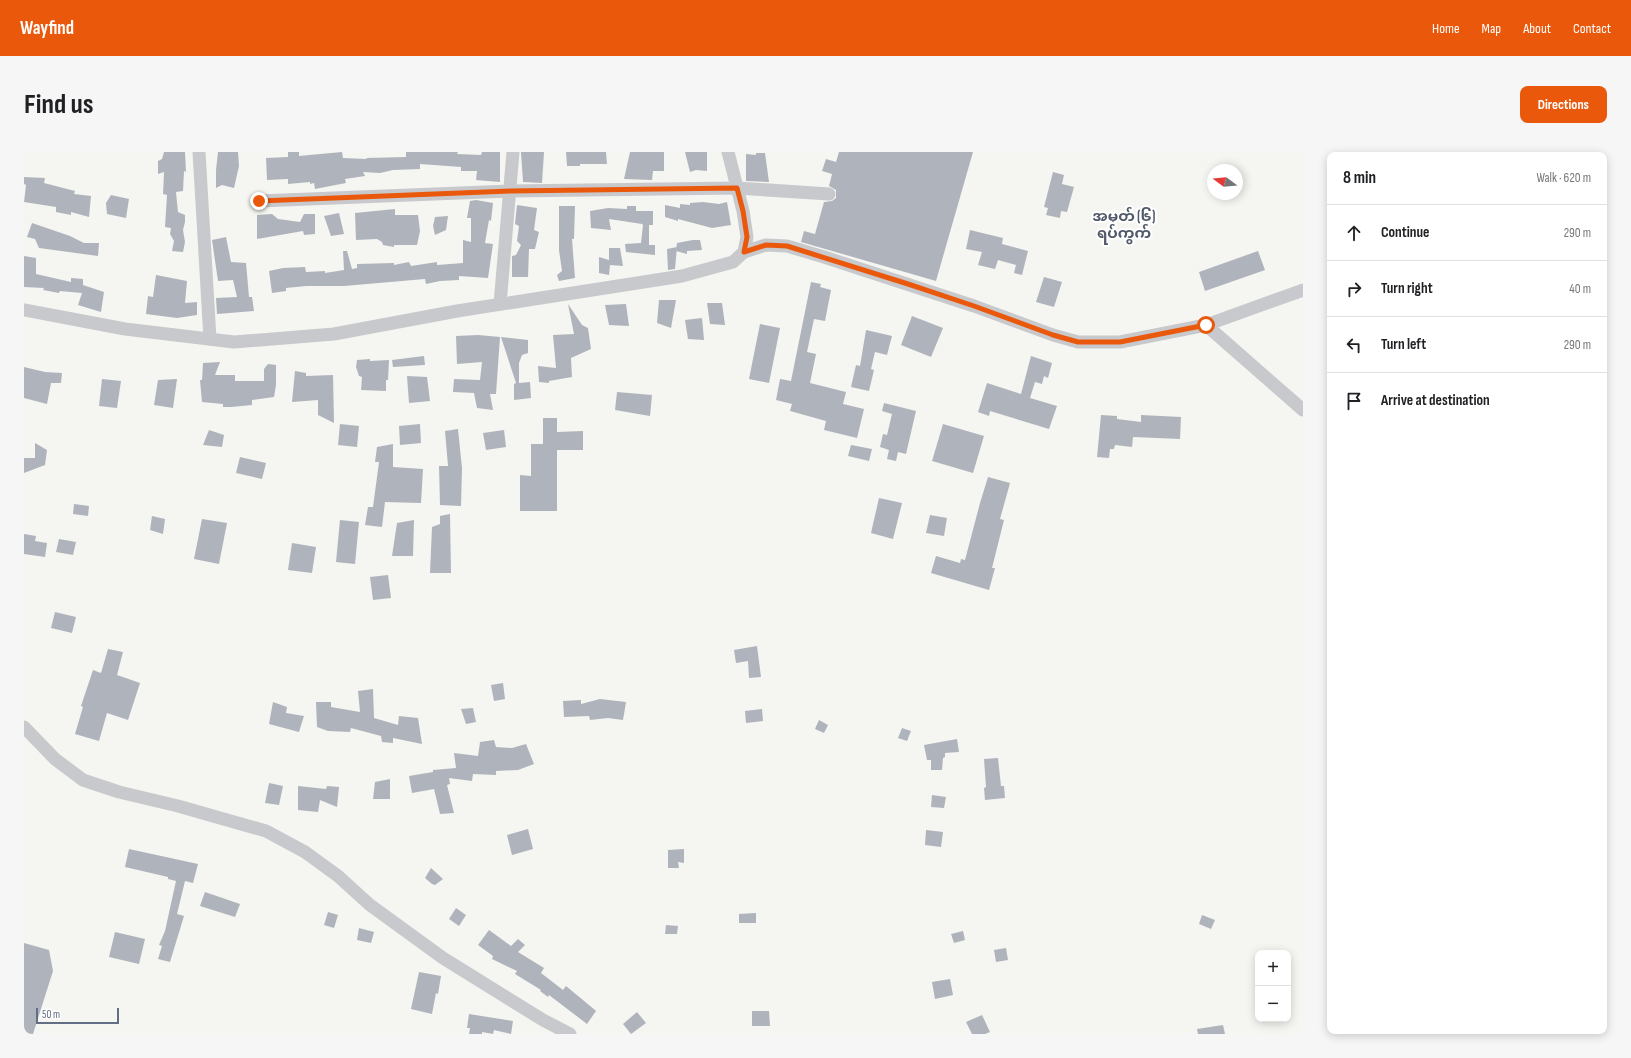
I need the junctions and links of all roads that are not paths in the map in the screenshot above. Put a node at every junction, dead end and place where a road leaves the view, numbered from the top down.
1 (199, 152) edge
2 (513, 152) edge
3 (728, 152) edge
4 (737, 188) junction
5 (510, 191) junction
6 (829, 194) dead end
7 (259, 201) dead end
8 (744, 252) junction
9 (1303, 290) edge
10 (500, 304) junction
11 (24, 310) edge
12 (1206, 325) junction
13 (210, 340) junction
14 (1303, 410) edge
15 (24, 727) edge
16 (570, 1034) edge

1 - 13 street
2 - 5 street
3 - 4 street
4 - 5 street
4 - 6 street
4 - 8 street
5 - 7 street
5 - 10 street
8 - 10 street
8 - 12 street
9 - 12 street
10 - 13 street
11 - 13 street
12 - 14 street
15 - 16 street

